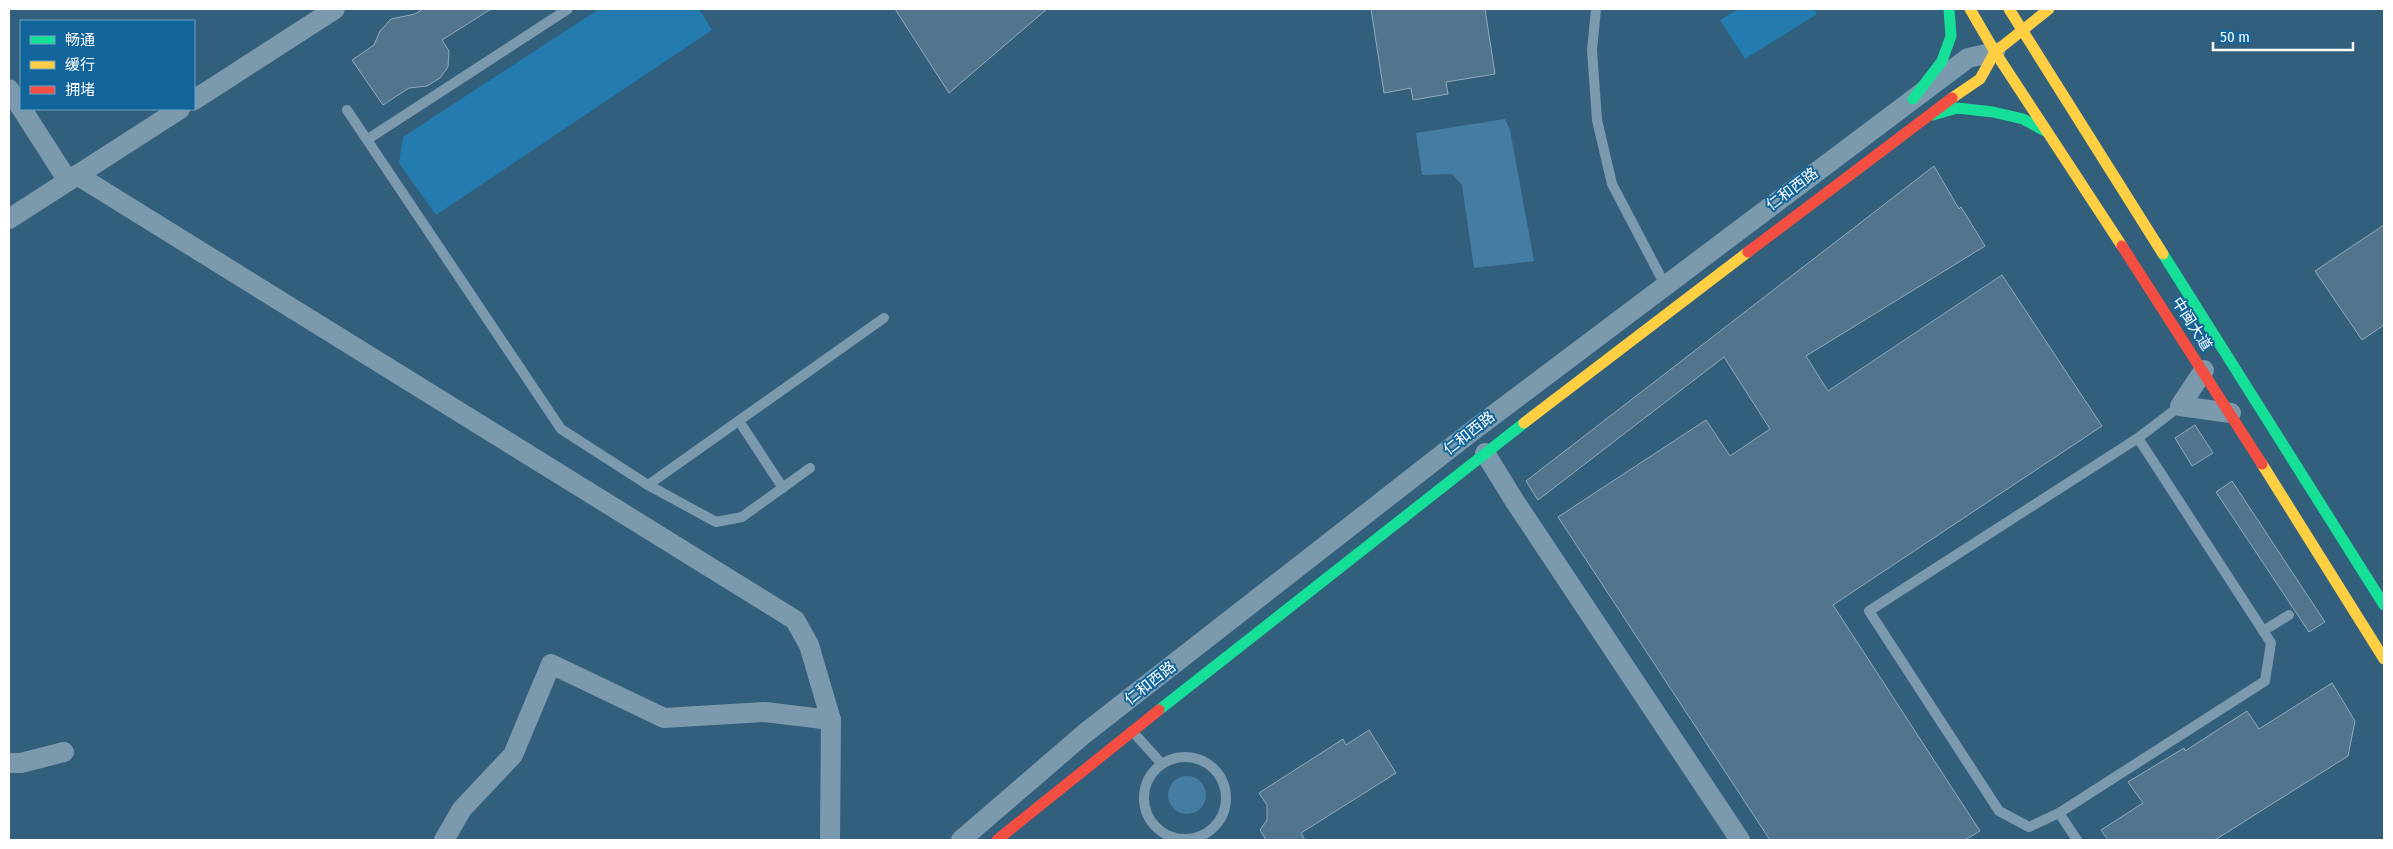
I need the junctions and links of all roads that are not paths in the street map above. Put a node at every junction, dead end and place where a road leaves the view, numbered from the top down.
1 (335, 9) edge
2 (568, 9) edge
3 (1596, 9) edge
4 (1949, 9) edge
5 (1970, 9) edge
6 (2009, 9) edge
7 (2049, 9) edge
8 (2023, 29) junction
9 (1995, 52) junction
10 (9, 90) edge
11 (195, 99) edge
12 (1913, 99) junction
13 (20, 105) edge
14 (23, 110) edge
15 (178, 110) edge
16 (347, 110) dead end
17 (1924, 117) junction
18 (2047, 132) junction
19 (368, 139) junction
20 (72, 178) junction
21 (9, 219) edge
22 (1665, 285) junction
23 (884, 318) dead end
24 (2204, 370) junction
25 (2180, 406) junction
26 (2230, 413) junction
27 (739, 421) junction
28 (2138, 438) junction
29 (1485, 453) junction
30 (810, 468) dead end
31 (648, 485) junction
32 (783, 488) junction
33 (2384, 605) edge
34 (2289, 615) dead end
35 (2263, 631) junction
36 (2384, 659) edge
37 (831, 720) junction
38 (1132, 731) junction
39 (1084, 734) junction
40 (64, 752) dead end
41 (1104, 754) junction
42 (9, 762) edge
43 (1162, 764) junction
44 (2059, 813) junction
45 (1209, 837) edge
46 (444, 840) edge
47 (830, 840) edge
48 (960, 840) edge
49 (997, 840) edge
50 (1740, 840) edge
51 (2077, 840) edge

1 - 11 street
2 - 19 lane
3 - 22 lane
4 - 12 main road
5 - 9 main road, 中闽大道
6 - 8 main road, 中闽大道
7 - 8 main road, 仁和西路
8 - 9 main road, 仁和西路
8 - 33 main road, 中闽大道
9 - 12 street, 仁和西路
9 - 17 main road, 仁和西路
9 - 18 main road, 中闽大道
10 - 13 street
12 - 22 street, 仁和西路
14 - 20 street
15 - 20 street
16 - 19 lane
17 - 18 main road
17 - 29 main road, 仁和西路
18 - 24 main road, 中闽大道
19 - 31 lane
20 - 21 street
20 - 37 street
22 - 39 street, 仁和西路
23 - 27 lane
24 - 25 street
24 - 26 main road, 中闽大道
25 - 26 street
25 - 28 lane
26 - 36 main road, 中闽大道
27 - 31 lane
27 - 32 lane
28 - 35 lane
28 - 44 lane
29 - 38 main road, 仁和西路
29 - 50 street
30 - 32 lane
31 - 32 lane
34 - 35 lane
35 - 44 lane
37 - 46 street
37 - 47 street
38 - 41 main road, 仁和西路
38 - 43 lane
39 - 41 street
39 - 48 street, 仁和西路
40 - 42 street
41 - 49 main road, 仁和西路
43 - 45 lane
43 - 45 lane
44 - 51 lane

